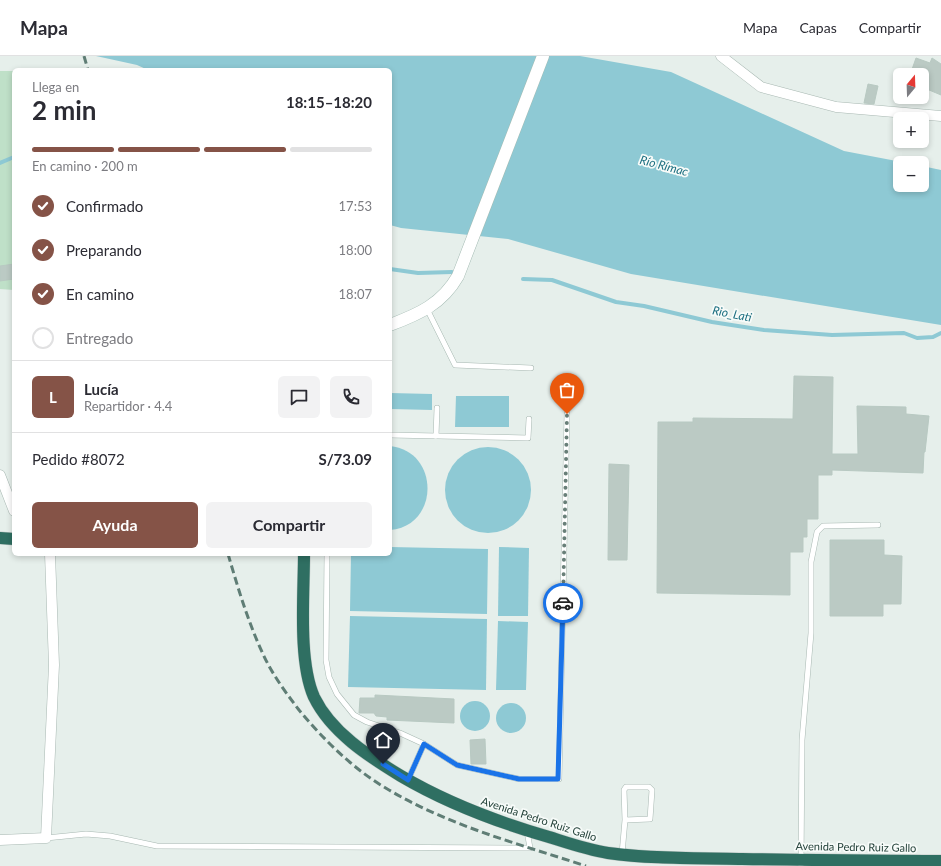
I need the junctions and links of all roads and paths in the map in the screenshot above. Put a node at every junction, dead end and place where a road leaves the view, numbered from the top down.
1 (543, 56) edge
2 (721, 56) edge
3 (941, 116) edge
4 (427, 309) junction
5 (392, 324) edge
6 (531, 368) dead end
7 (437, 408) dead end
8 (567, 414) dead end
9 (529, 420) dead end
10 (392, 435) edge
11 (436, 436) junction
12 (0, 475) edge
13 (12, 505) edge
14 (878, 525) dead end
15 (0, 538) edge
16 (12, 539) edge
17 (50, 556) edge
18 (304, 556) edge
19 (326, 556) edge
20 (424, 744) junction
21 (408, 780) junction
22 (626, 820) junction
23 (527, 831) junction
24 (46, 838) junction
25 (0, 840) edge
26 (622, 854) junction
27 (941, 861) edge
28 (801, 863) edge

1 - 4 street
2 - 3 street
4 - 5 street
4 - 6 lane
7 - 11 lane
8 - 20 lane
9 - 11 lane
10 - 11 lane
12 - 13 street
14 - 28 lane
15 - 16 highway
17 - 24 street
18 - 21 highway, Avenida Pedro Ruiz Gallo
19 - 20 lane
20 - 21 lane
21 - 23 highway, Avenida Pedro Ruiz Gallo
22 - 22 lane
22 - 26 lane
23 - 24 lane
23 - 26 highway, Avenida Pedro Ruiz Gallo
24 - 25 street
26 - 28 highway, Avenida Pedro Ruiz Gallo
27 - 28 highway, Avenida Pedro Ruiz Gallo

